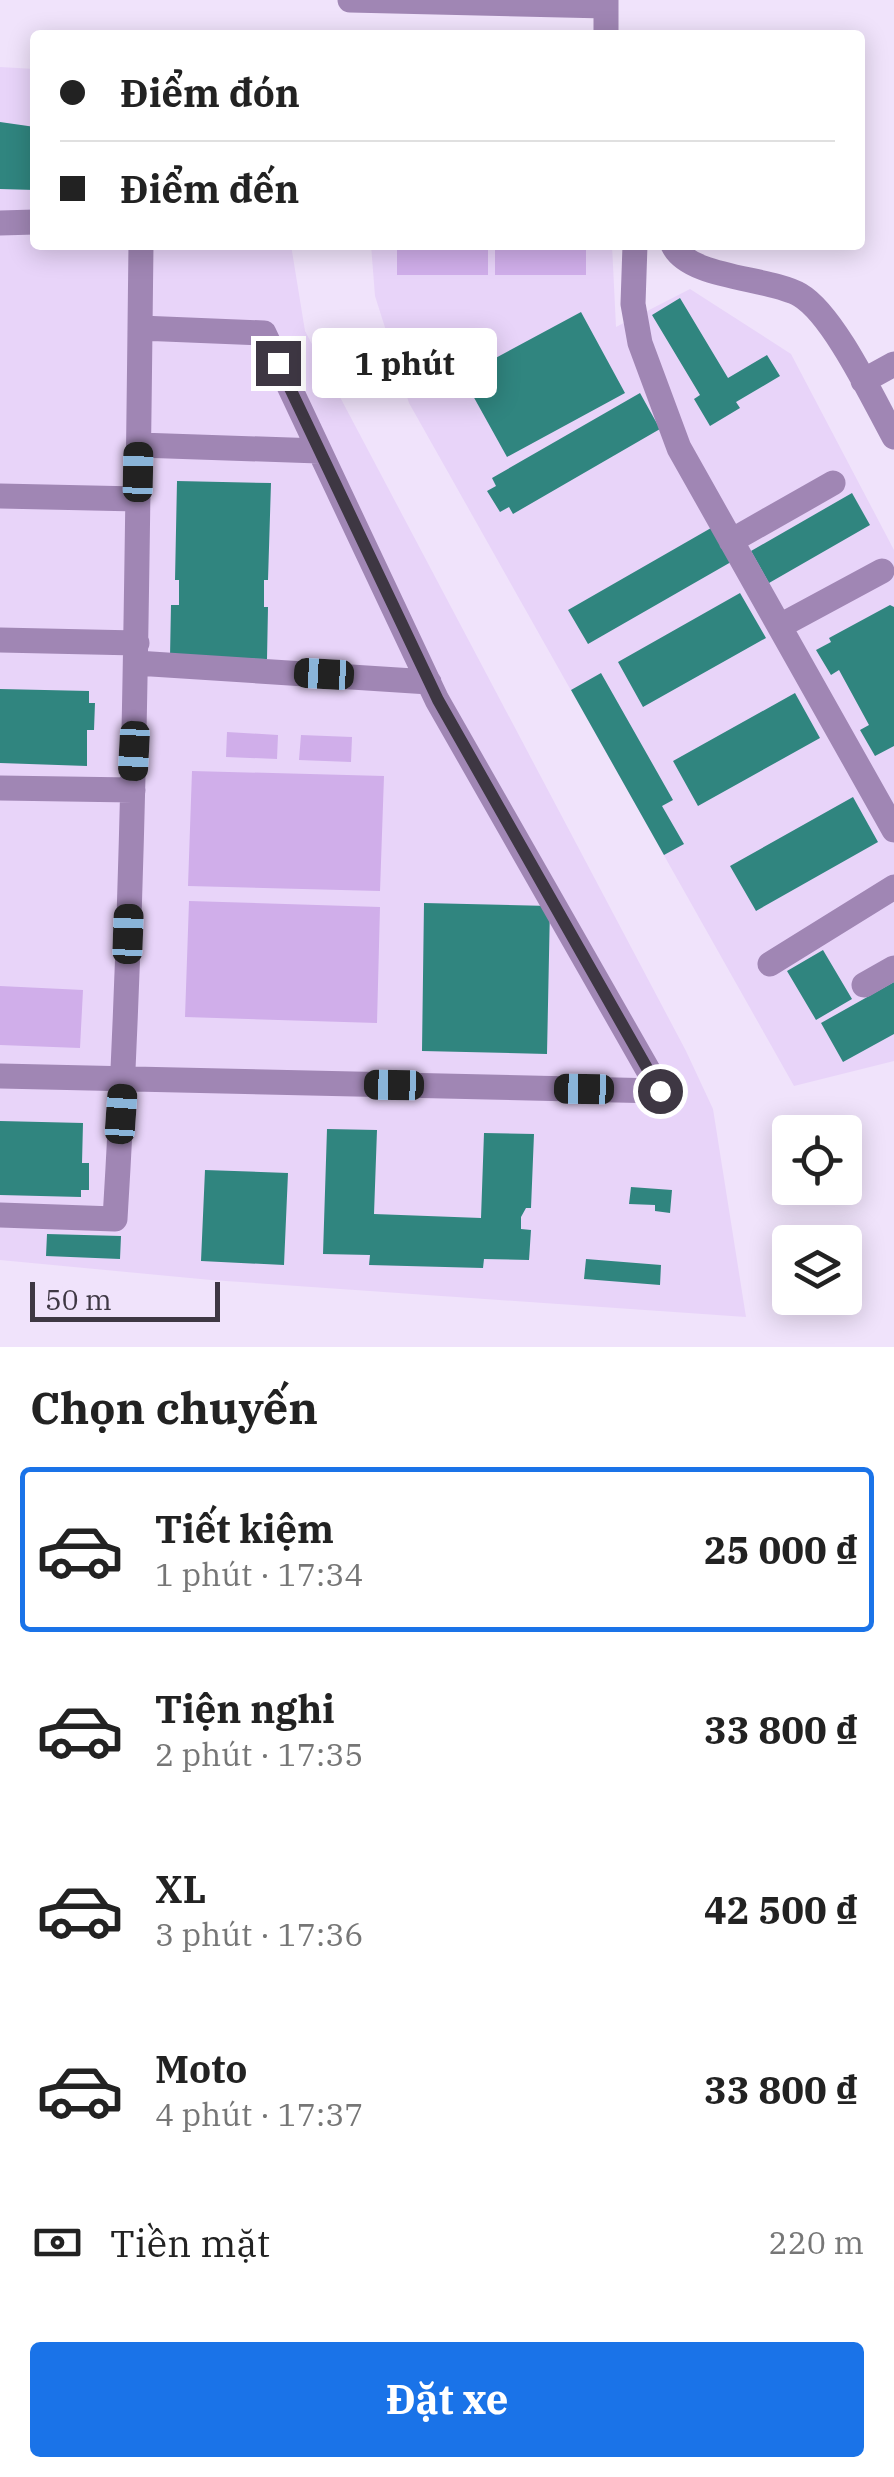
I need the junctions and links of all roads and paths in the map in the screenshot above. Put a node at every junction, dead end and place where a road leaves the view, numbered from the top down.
1 (350, 0) edge
2 (606, 3) edge
3 (606, 30) edge
4 (30, 222) edge
5 (0, 224) edge
6 (140, 250) edge
7 (635, 250) edge
8 (675, 250) edge
9 (140, 328) junction
10 (894, 364) edge
11 (863, 381) junction
12 (894, 437) edge
13 (138, 445) junction
14 (320, 451) junction
15 (834, 483) dead end
16 (0, 496) edge
17 (138, 499) junction
18 (731, 540) junction
19 (882, 571) dead end
20 (780, 626) junction
21 (0, 640) edge
22 (137, 653) junction
23 (429, 682) junction
24 (0, 788) edge
25 (133, 790) junction
26 (894, 830) edge
27 (894, 887) edge
28 (770, 964) dead end
29 (894, 968) edge
30 (864, 985) dead end
31 (0, 1076) edge
32 (123, 1079) junction
33 (0, 1215) edge

1 - 2 street
2 - 3 street
4 - 5 street
6 - 9 street
7 - 18 street
8 - 11 street
9 - 13 street
9 - 14 street
10 - 11 street
11 - 12 street
13 - 14 street
13 - 17 street
14 - 23 street
15 - 18 street
16 - 17 street
17 - 22 street
18 - 20 street
19 - 20 street
20 - 26 street
21 - 22 street
22 - 23 street
22 - 25 street
23 - 32 street
24 - 25 street
25 - 32 street
27 - 28 street
29 - 30 street
31 - 32 street
32 - 33 street

